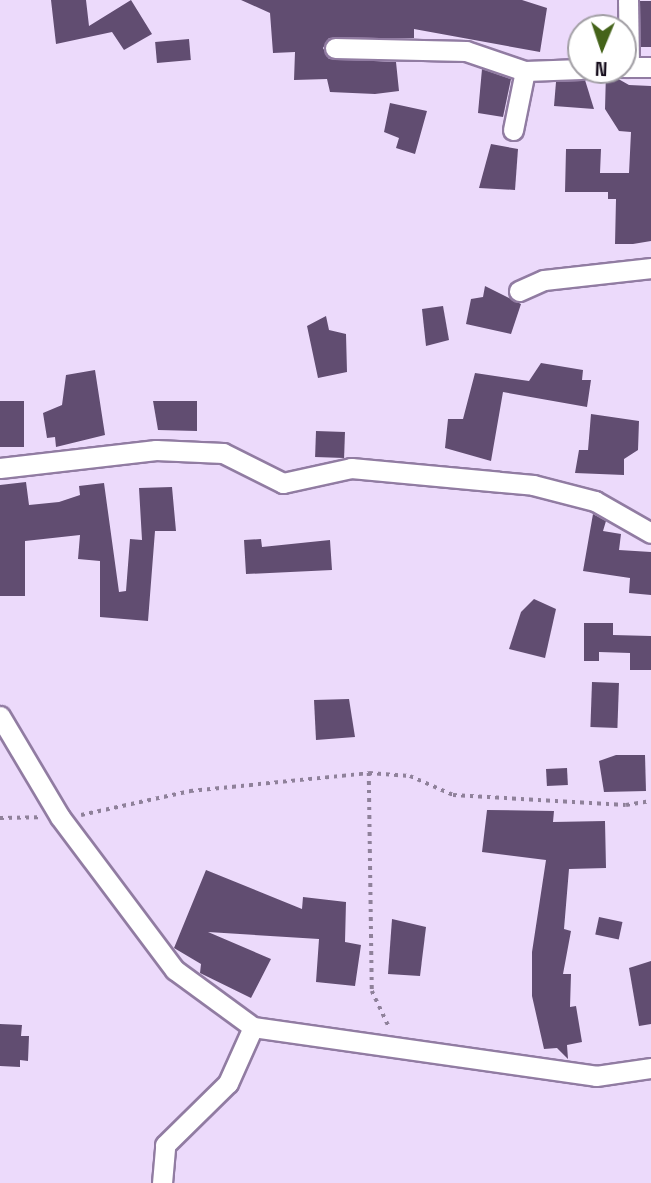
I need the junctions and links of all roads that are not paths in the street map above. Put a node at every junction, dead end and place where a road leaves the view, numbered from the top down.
1 (335, 48) dead end
2 (567, 70) edge
3 (525, 71) junction
4 (513, 130) dead end
5 (651, 268) edge
6 (519, 291) dead end
7 (0, 468) edge
8 (651, 533) edge
9 (0, 716) edge
10 (253, 1027) junction
11 (651, 1068) edge
12 (162, 1183) edge

1 - 3 street
2 - 3 street
3 - 4 street
5 - 6 street
7 - 8 street
9 - 10 street
10 - 11 street
10 - 12 street

